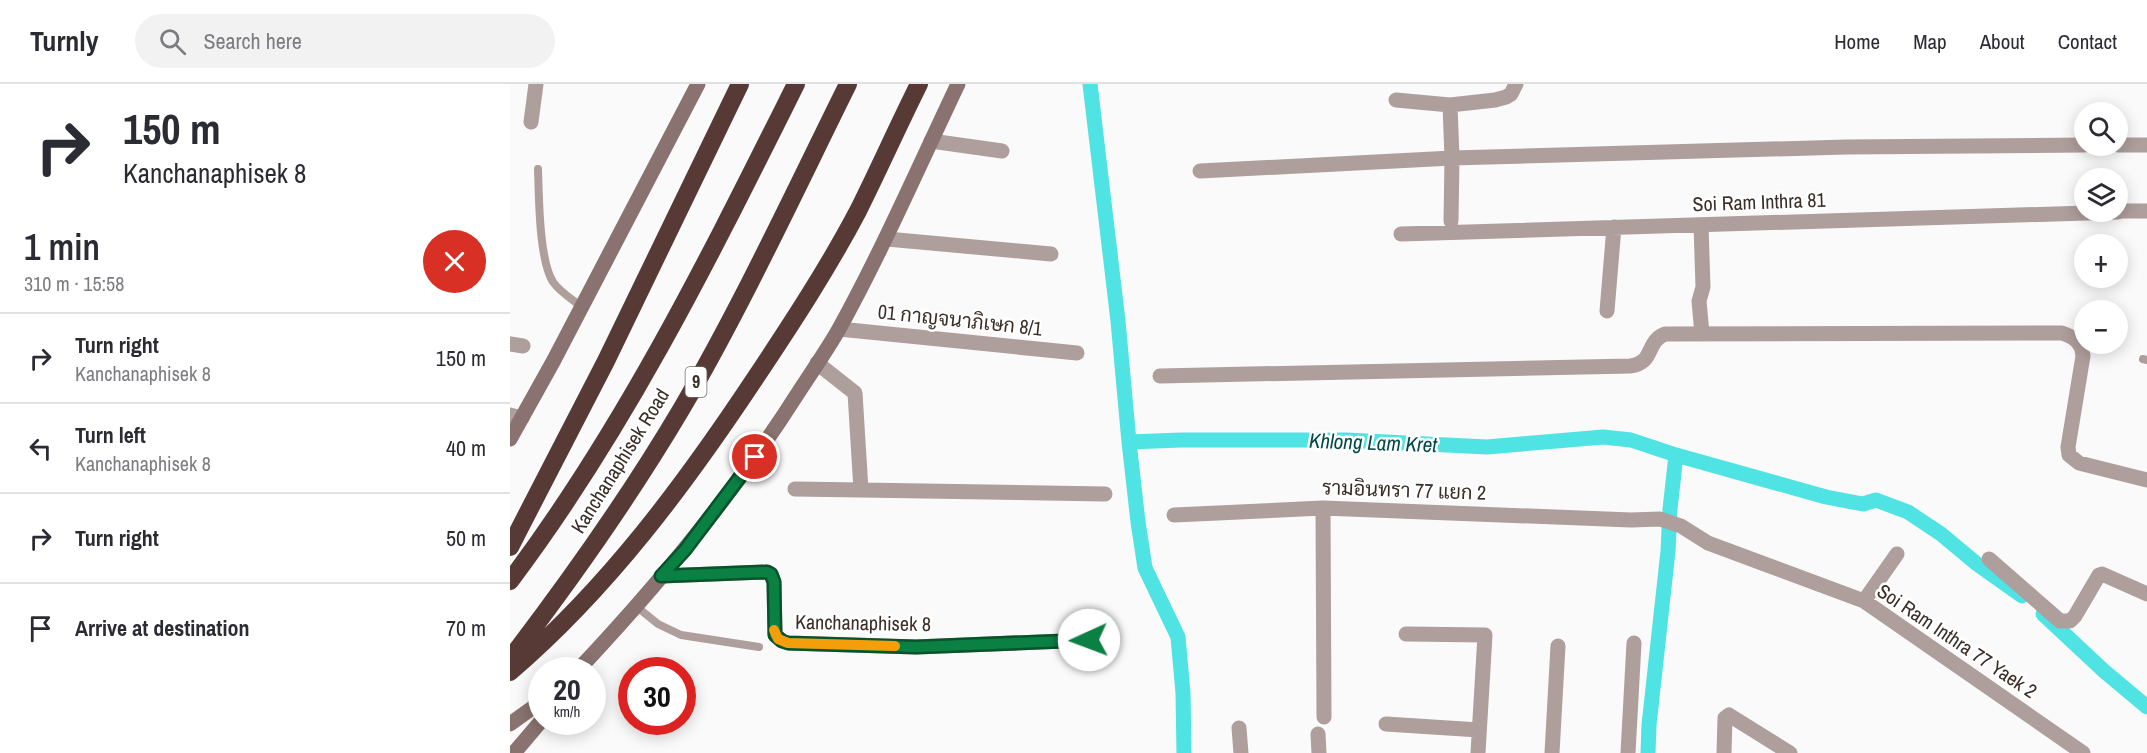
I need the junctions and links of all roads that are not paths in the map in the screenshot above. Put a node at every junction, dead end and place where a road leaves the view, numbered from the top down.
1 (536, 84) edge
2 (698, 84) edge
3 (740, 84) edge
4 (796, 84) edge
5 (848, 84) edge
6 (919, 84) edge
7 (958, 84) edge
8 (1516, 84) edge
9 (1396, 100) dead end
10 (1450, 105) junction
11 (531, 122) dead end
12 (931, 141) junction
13 (2074, 145) edge
14 (2128, 145) edge
15 (2147, 145) edge
16 (1002, 151) dead end
17 (1452, 158) junction
18 (538, 169) dead end
19 (1200, 171) dead end
20 (2147, 211) edge
21 (2128, 212) edge
22 (2074, 213) edge
23 (1451, 221) dead end
24 (1701, 225) junction
25 (1614, 227) junction
26 (1401, 234) dead end
27 (886, 239) junction
28 (1051, 254) dead end
29 (582, 307) junction
30 (1607, 310) dead end
31 (839, 329) junction
32 (1702, 334) junction
33 (1077, 353) dead end
34 (817, 363) junction
35 (1160, 376) dead end
36 (516, 417) edge
37 (510, 439) edge
38 (2147, 480) edge
39 (795, 489) dead end
40 (861, 490) junction
41 (1105, 494) dead end
42 (1323, 508) junction
43 (1174, 515) dead end
44 (1660, 519) joint
45 (510, 547) edge
46 (1897, 554) dead end
47 (1989, 559) dead end
48 (661, 576) junction
49 (510, 581) edge
50 (2147, 594) edge
51 (1864, 601) junction
52 (637, 607) junction
53 (1406, 634) dead end
54 (1089, 640) dead end
55 (1634, 643) dead end
56 (1558, 646) dead end
57 (759, 647) dead end
58 (590, 657) edge
59 (510, 659) edge
60 (510, 672) edge
61 (528, 711) edge
62 (1324, 717) dead end
63 (510, 724) edge
64 (1386, 724) dead end
65 (1239, 728) dead end
66 (1479, 730) junction
67 (1318, 734) dead end
68 (529, 735) edge
69 (514, 753) edge
70 (1241, 753) edge
71 (1319, 753) edge
72 (1478, 753) edge
73 (1552, 753) edge
74 (1628, 753) edge
75 (1725, 753) edge
76 (1790, 753) edge
77 (2083, 753) edge

1 - 11 street
2 - 29 main road
3 - 45 highway
4 - 49 highway, Kanchanaphisek Road
5 - 59 highway, Kanchanaphisek Road / 9
6 - 60 highway
7 - 12 main road
8 - 10 street
9 - 10 street
10 - 17 street
12 - 16 street
12 - 27 main road
13 - 17 street
14 - 15 street
17 - 19 street
17 - 23 street
18 - 29 lane
20 - 21 street, Soi Ram Inthra 81
22 - 24 street, Soi Ram Inthra 81
24 - 25 street, Soi Ram Inthra 81
24 - 32 street
25 - 26 street, Soi Ram Inthra 81
25 - 30 street
27 - 28 street
27 - 31 main road
29 - 36 main road
31 - 33 street, 01 กาญจนาภิเษก 8/1
31 - 34 main road
32 - 35 street
32 - 38 street
34 - 40 street
34 - 48 main road
36 - 37 main road
39 - 40 street
40 - 41 street
42 - 43 street, รามอินทรา 77 แยก 2
42 - 44 street, รามอินทรา 77 แยก 2
42 - 62 street
44 - 51 street, Soi Ram Inthra 77 Yaek 2
46 - 51 street
47 - 50 street
48 - 52 main road
48 - 54 street, Kanchanaphisek 8
51 - 77 street, Soi Ram Inthra 77 Yaek 2
52 - 57 lane
52 - 58 main road
53 - 66 street
55 - 74 street
56 - 73 street
61 - 63 main road
64 - 66 street
65 - 70 street
66 - 72 street
67 - 71 street
68 - 69 main road
75 - 76 street

